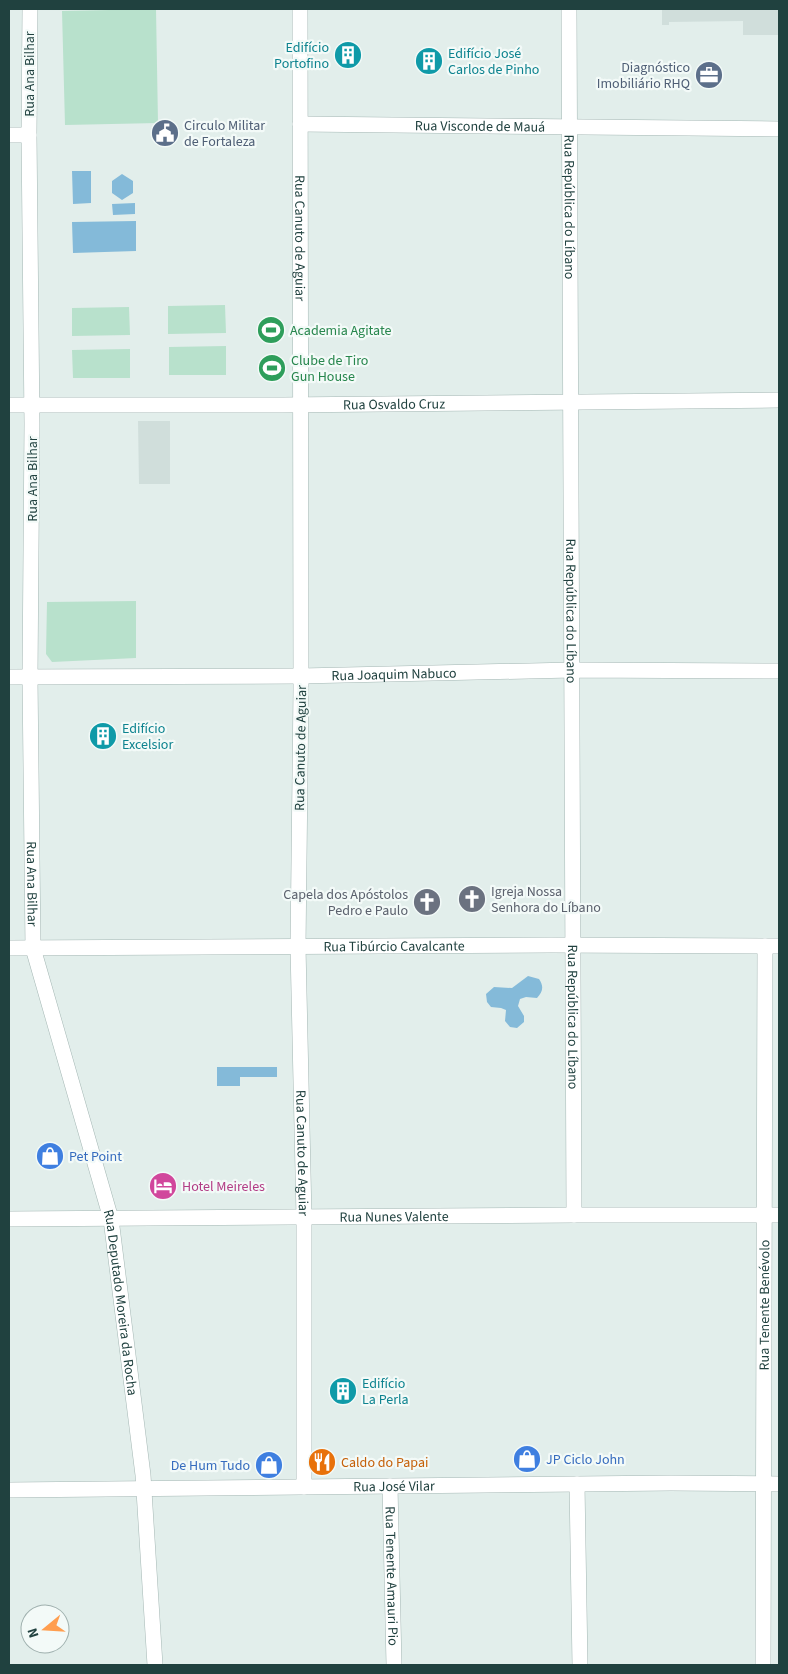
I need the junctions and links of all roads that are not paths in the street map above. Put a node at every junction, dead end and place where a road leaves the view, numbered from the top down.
1 (30, 9) edge
2 (300, 9) edge
3 (569, 9) edge
4 (300, 124) junction
5 (569, 126) junction
6 (779, 129) edge
7 (9, 135) edge
8 (29, 135) junction
9 (779, 400) edge
10 (570, 402) junction
11 (300, 404) junction
12 (9, 405) edge
13 (32, 405) junction
14 (572, 670) junction
15 (779, 671) edge
16 (301, 676) junction
17 (9, 677) edge
18 (30, 678) junction
19 (573, 945) junction
20 (772, 946) edge
21 (298, 947) junction
22 (9, 948) edge
23 (33, 948) junction
24 (574, 1215) junction
25 (764, 1215) junction
26 (779, 1215) edge
27 (304, 1217) junction
28 (9, 1219) edge
29 (111, 1219) junction
30 (577, 1484) junction
31 (772, 1484) edge
32 (390, 1486) junction
33 (304, 1487) junction
34 (144, 1489) junction
35 (9, 1490) edge
36 (155, 1665) edge
37 (394, 1665) edge
38 (580, 1665) edge
39 (762, 1665) edge

1 - 8 street, Rua Ana Bilhar
2 - 4 street, Rua Canuto de Aguiar
3 - 5 street, Rua República do Líbano
4 - 5 street, Rua Visconde de Mauá
4 - 11 street, Rua Canuto de Aguiar
5 - 6 street, Rua Visconde de Mauá
5 - 10 street, Rua República do Líbano
7 - 8 street
8 - 13 street, Rua Ana Bilhar
9 - 10 street, Rua Osvaldo Cruz
10 - 11 street, Rua Osvaldo Cruz
10 - 14 street, Rua República do Líbano
11 - 13 street, Rua Osvaldo Cruz
11 - 16 street, Rua Canuto de Aguiar
12 - 13 street, Rua Osvaldo Cruz
13 - 18 street, Rua Ana Bilhar
14 - 15 street, Rua Joaquim Nabuco
14 - 16 street, Rua Joaquim Nabuco
14 - 19 street, Rua República do Líbano
16 - 18 street, Rua Joaquim Nabuco
16 - 21 street, Rua Canuto de Aguiar
17 - 18 street, Rua Joaquim Nabuco
18 - 23 street, Rua Ana Bilhar
19 - 20 street, Rua Tibúrcio Cavalcante
19 - 21 street, Rua Tibúrcio Cavalcante
19 - 24 street, Rua República do Líbano
20 - 25 street, Rua Tenente Benévolo
21 - 23 street, Rua Tibúrcio Cavalcante
21 - 27 street, Rua Canuto de Aguiar
22 - 23 street, Rua Tibúrcio Cavalcante
23 - 29 street, Rua Deputado Moreira da Rocha
24 - 25 street, Rua Nunes Valente
24 - 27 street, Rua Nunes Valente
25 - 26 street, Rua Nunes Valente
25 - 31 street, Rua Tenente Benévolo
27 - 29 street, Rua Nunes Valente
27 - 33 street, Rua Canuto de Aguiar
28 - 29 street, Rua Nunes Valente
29 - 34 street, Rua Deputado Moreira da Rocha
30 - 31 street, Rua José Vilar
30 - 32 street, Rua José Vilar
30 - 38 street
31 - 39 street, Rua Tenente Benévolo
32 - 33 street, Rua José Vilar
32 - 37 street, Rua Tenente Amauri Pio
33 - 34 street, Rua José Vilar
34 - 35 street, Rua José Vilar
34 - 36 street, Rua Deputado Moreira da Rocha

